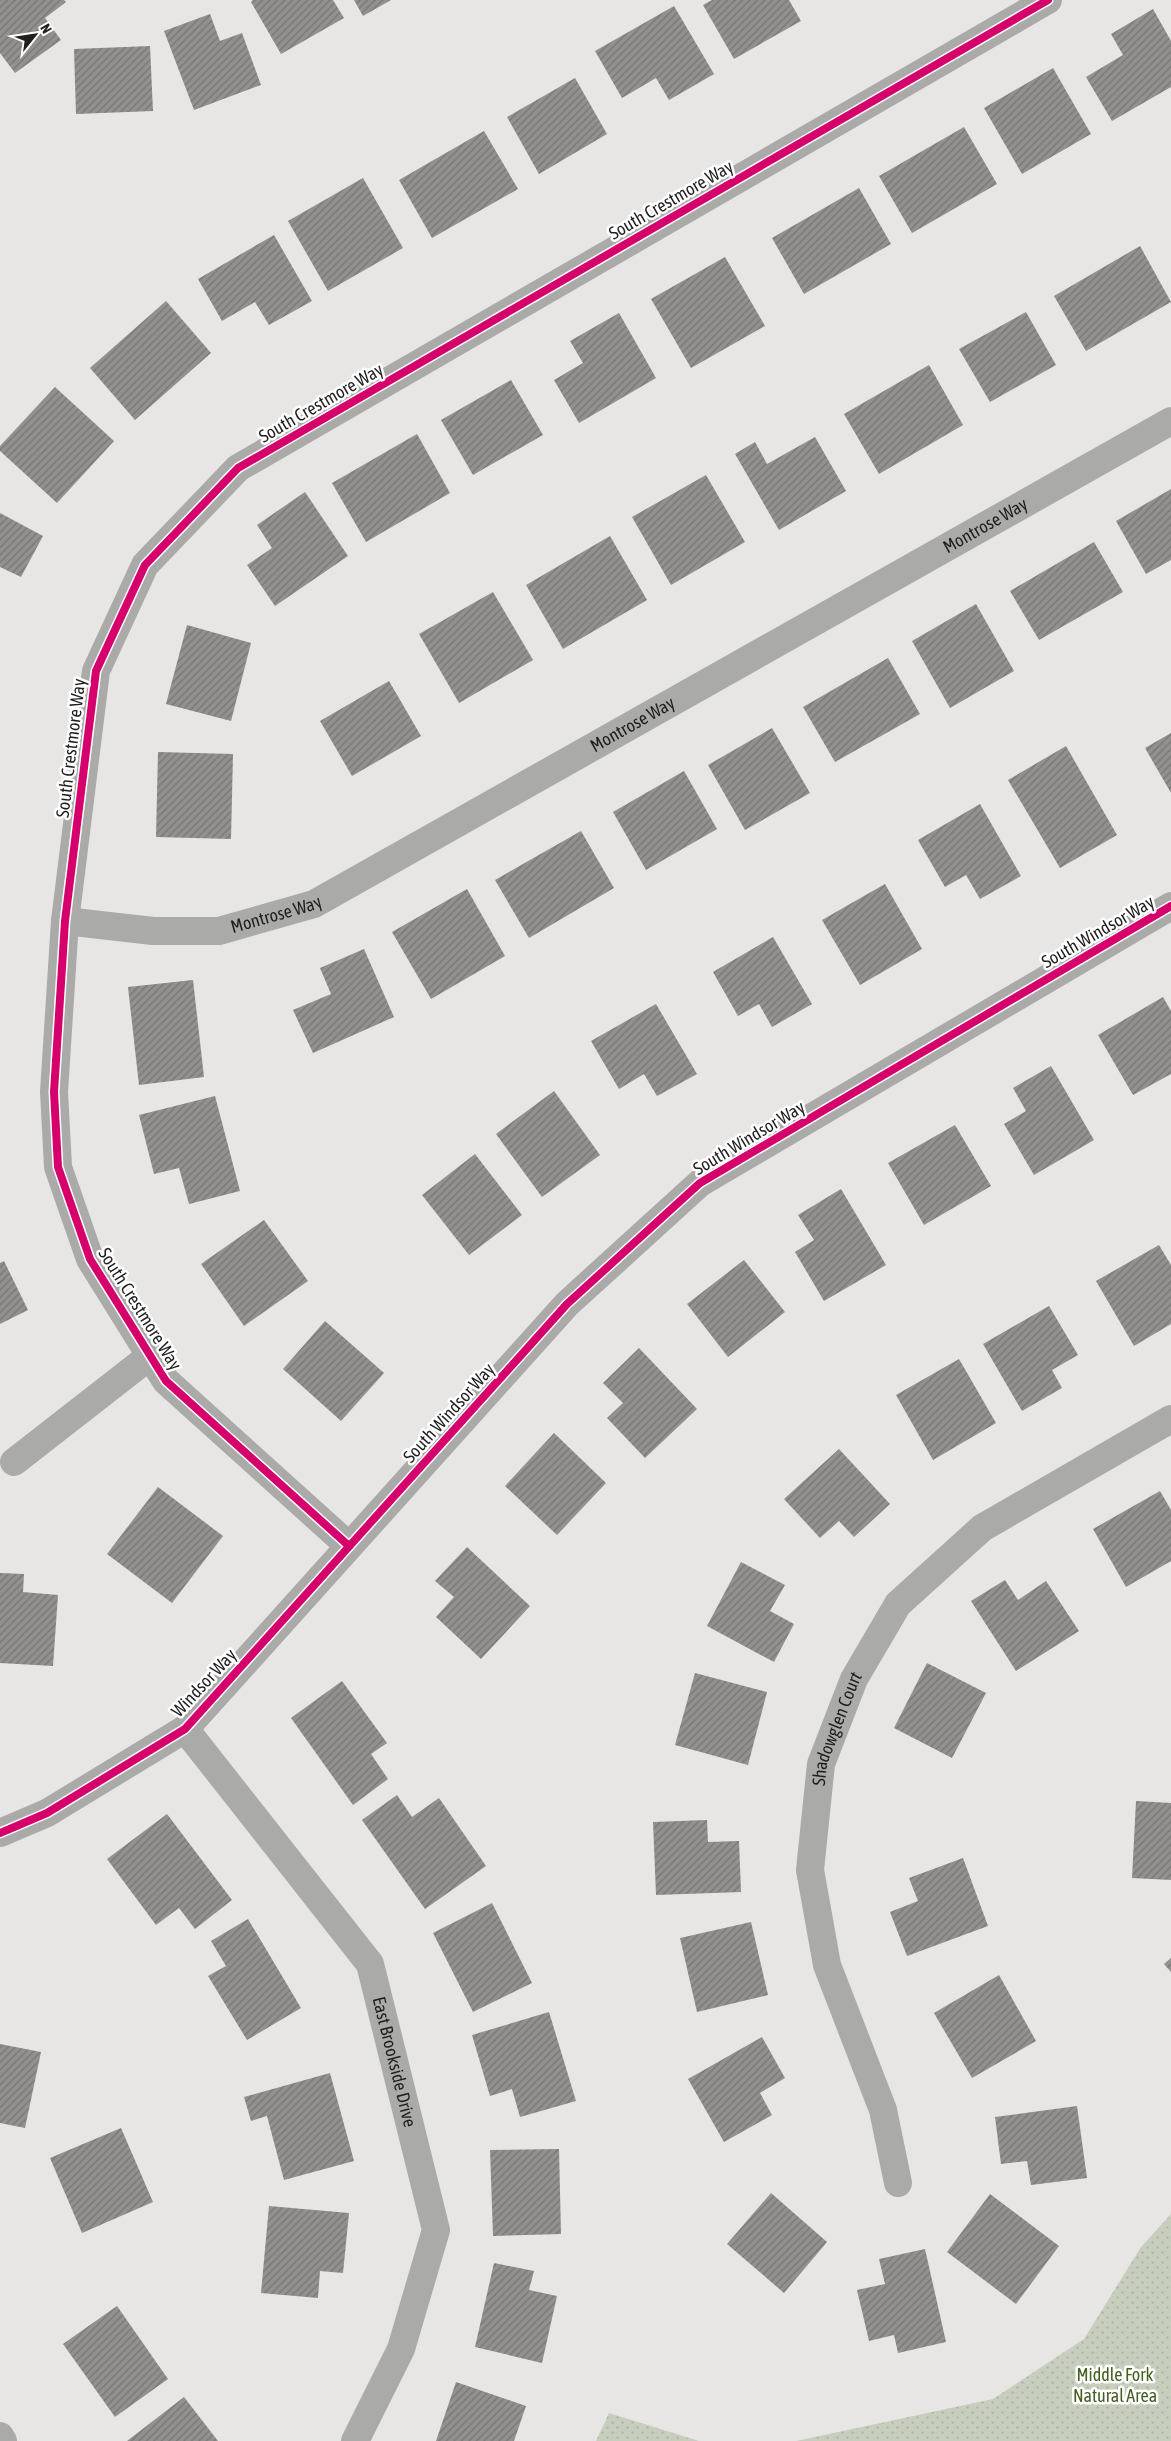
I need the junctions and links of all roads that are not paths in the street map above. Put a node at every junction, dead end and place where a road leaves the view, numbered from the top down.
1 (1048, 0) edge
2 (1171, 421) edge
3 (1171, 906) edge
4 (64, 921) junction
5 (150, 1356) junction
6 (1171, 1419) edge
7 (14, 1462) dead end
8 (349, 1546) junction
9 (185, 1729) junction
10 (0, 1833) edge
11 (898, 2183) dead end
12 (0, 2436) edge
13 (3, 2441) edge
14 (355, 2441) edge

1 - 4 street, South Crestmore Way
2 - 4 street, Montrose Way
3 - 8 street, South Windsor Way
4 - 5 street, South Crestmore Way
5 - 7 street
5 - 8 street, South Crestmore Way
6 - 11 street, Shadowglen Court
8 - 9 street, Windsor Way
9 - 10 street, Windsor Way
9 - 14 street, East Brookside Drive
12 - 13 street

